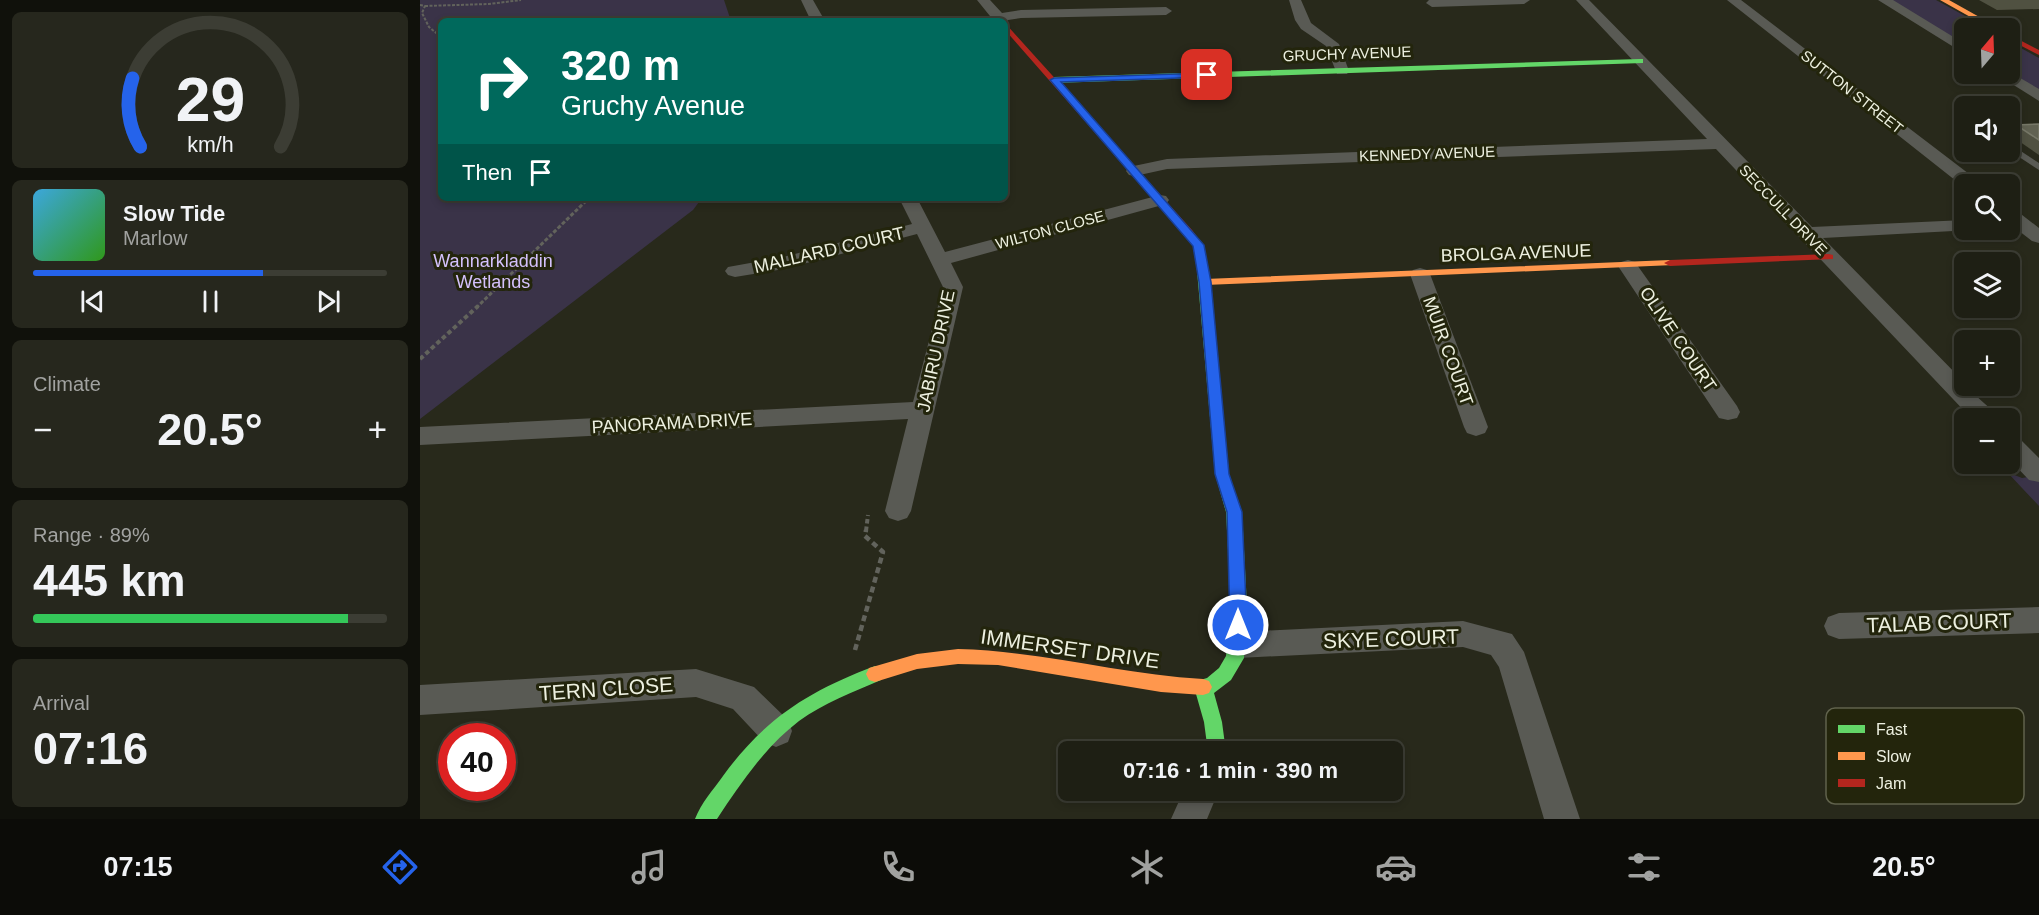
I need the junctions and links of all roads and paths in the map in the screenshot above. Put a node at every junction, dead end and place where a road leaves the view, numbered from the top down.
1 (521, 0) edge
2 (807, 0) edge
3 (983, 0) edge
4 (1295, 0) edge
5 (1524, 0) edge
6 (1582, 0) edge
7 (1732, 0) edge
8 (1884, 0) edge
9 (1944, 0) edge
10 (1432, 3) dead end
11 (420, 5) edge
12 (425, 6) junction
13 (1166, 11) dead end
14 (816, 18) edge
15 (999, 18) edge
16 (1977, 18) edge
17 (1008, 19) edge
18 (1008, 28) edge
19 (438, 36) edge
20 (1954, 43) edge
21 (2020, 43) edge
22 (2039, 53) edge
23 (1640, 62) junction
24 (1342, 71) junction
25 (1054, 80) junction
26 (2019, 84) edge
27 (2039, 96) edge
28 (2039, 129) edge
29 (2020, 130) edge
30 (1719, 144) junction
31 (2020, 154) edge
32 (2039, 166) edge
33 (1135, 171) junction
34 (1958, 174) edge
35 (1160, 200) junction
36 (586, 201) edge
37 (910, 201) edge
38 (2020, 225) edge
39 (923, 227) junction
40 (1954, 227) edge
41 (1806, 234) junction
42 (2039, 237) edge
43 (1829, 257) junction
44 (940, 260) junction
45 (1628, 266) junction
46 (735, 271) dead end
47 (1420, 274) junction
48 (1205, 282) junction
49 (420, 359) edge
50 (1975, 408) edge
51 (923, 410) junction
52 (1728, 412) dead end
53 (1476, 427) dead end
54 (420, 436) edge
55 (2020, 454) edge
56 (2038, 473) edge
57 (898, 511) dead end
58 (868, 516) dead end
59 (2039, 620) edge
60 (1839, 626) dead end
61 (1238, 645) junction
62 (852, 683) junction
63 (1203, 687) junction
64 (420, 700) edge
65 (776, 731) junction
66 (1215, 741) edge
67 (1197, 801) edge
68 (705, 819) edge
69 (1189, 819) edge
70 (1562, 819) edge

1 - 12 path
2 - 14 street
3 - 15 street
4 - 24 street
5 - 10 street
6 - 23 street, SECCULL DRIVE
7 - 34 street, SUTTON STREET
8 - 20 street
9 - 16 street
11 - 12 path
12 - 19 path
13 - 17 street
18 - 25 street
21 - 22 street
23 - 24 street, GRUCHY AVENUE
23 - 30 street, SECCULL DRIVE
24 - 25 street, GRUCHY AVENUE
25 - 33 street
26 - 27 street
28 - 29 lane
30 - 33 street, KENNEDY AVENUE
30 - 41 street, SECCULL DRIVE
31 - 32 lane
33 - 35 street
35 - 44 street, WILTON CLOSE
35 - 48 street
36 - 49 path
37 - 39 street, JABIRU DRIVE
38 - 42 street
39 - 44 street, JABIRU DRIVE
39 - 46 street, MALLARD COURT
40 - 41 street
41 - 43 street, SECCULL DRIVE
43 - 45 street, BROLGA AVENUE
43 - 50 street, SECCULL DRIVE
44 - 51 street, JABIRU DRIVE
45 - 47 street, BROLGA AVENUE
45 - 52 street, OLIVE COURT
47 - 48 street, BROLGA AVENUE
47 - 53 street, MUIR COURT
48 - 61 street
51 - 54 street, PANORAMA DRIVE
51 - 57 street, JABIRU DRIVE
55 - 56 street
58 - 62 path
59 - 60 street, TALAB COURT
61 - 63 street
61 - 70 street, SKYE COURT
62 - 63 street, IMMERSET DRIVE
62 - 65 street, IMMERSET DRIVE
63 - 66 street
64 - 65 street, TERN CLOSE
65 - 68 street, IMMERSET DRIVE
67 - 69 street

